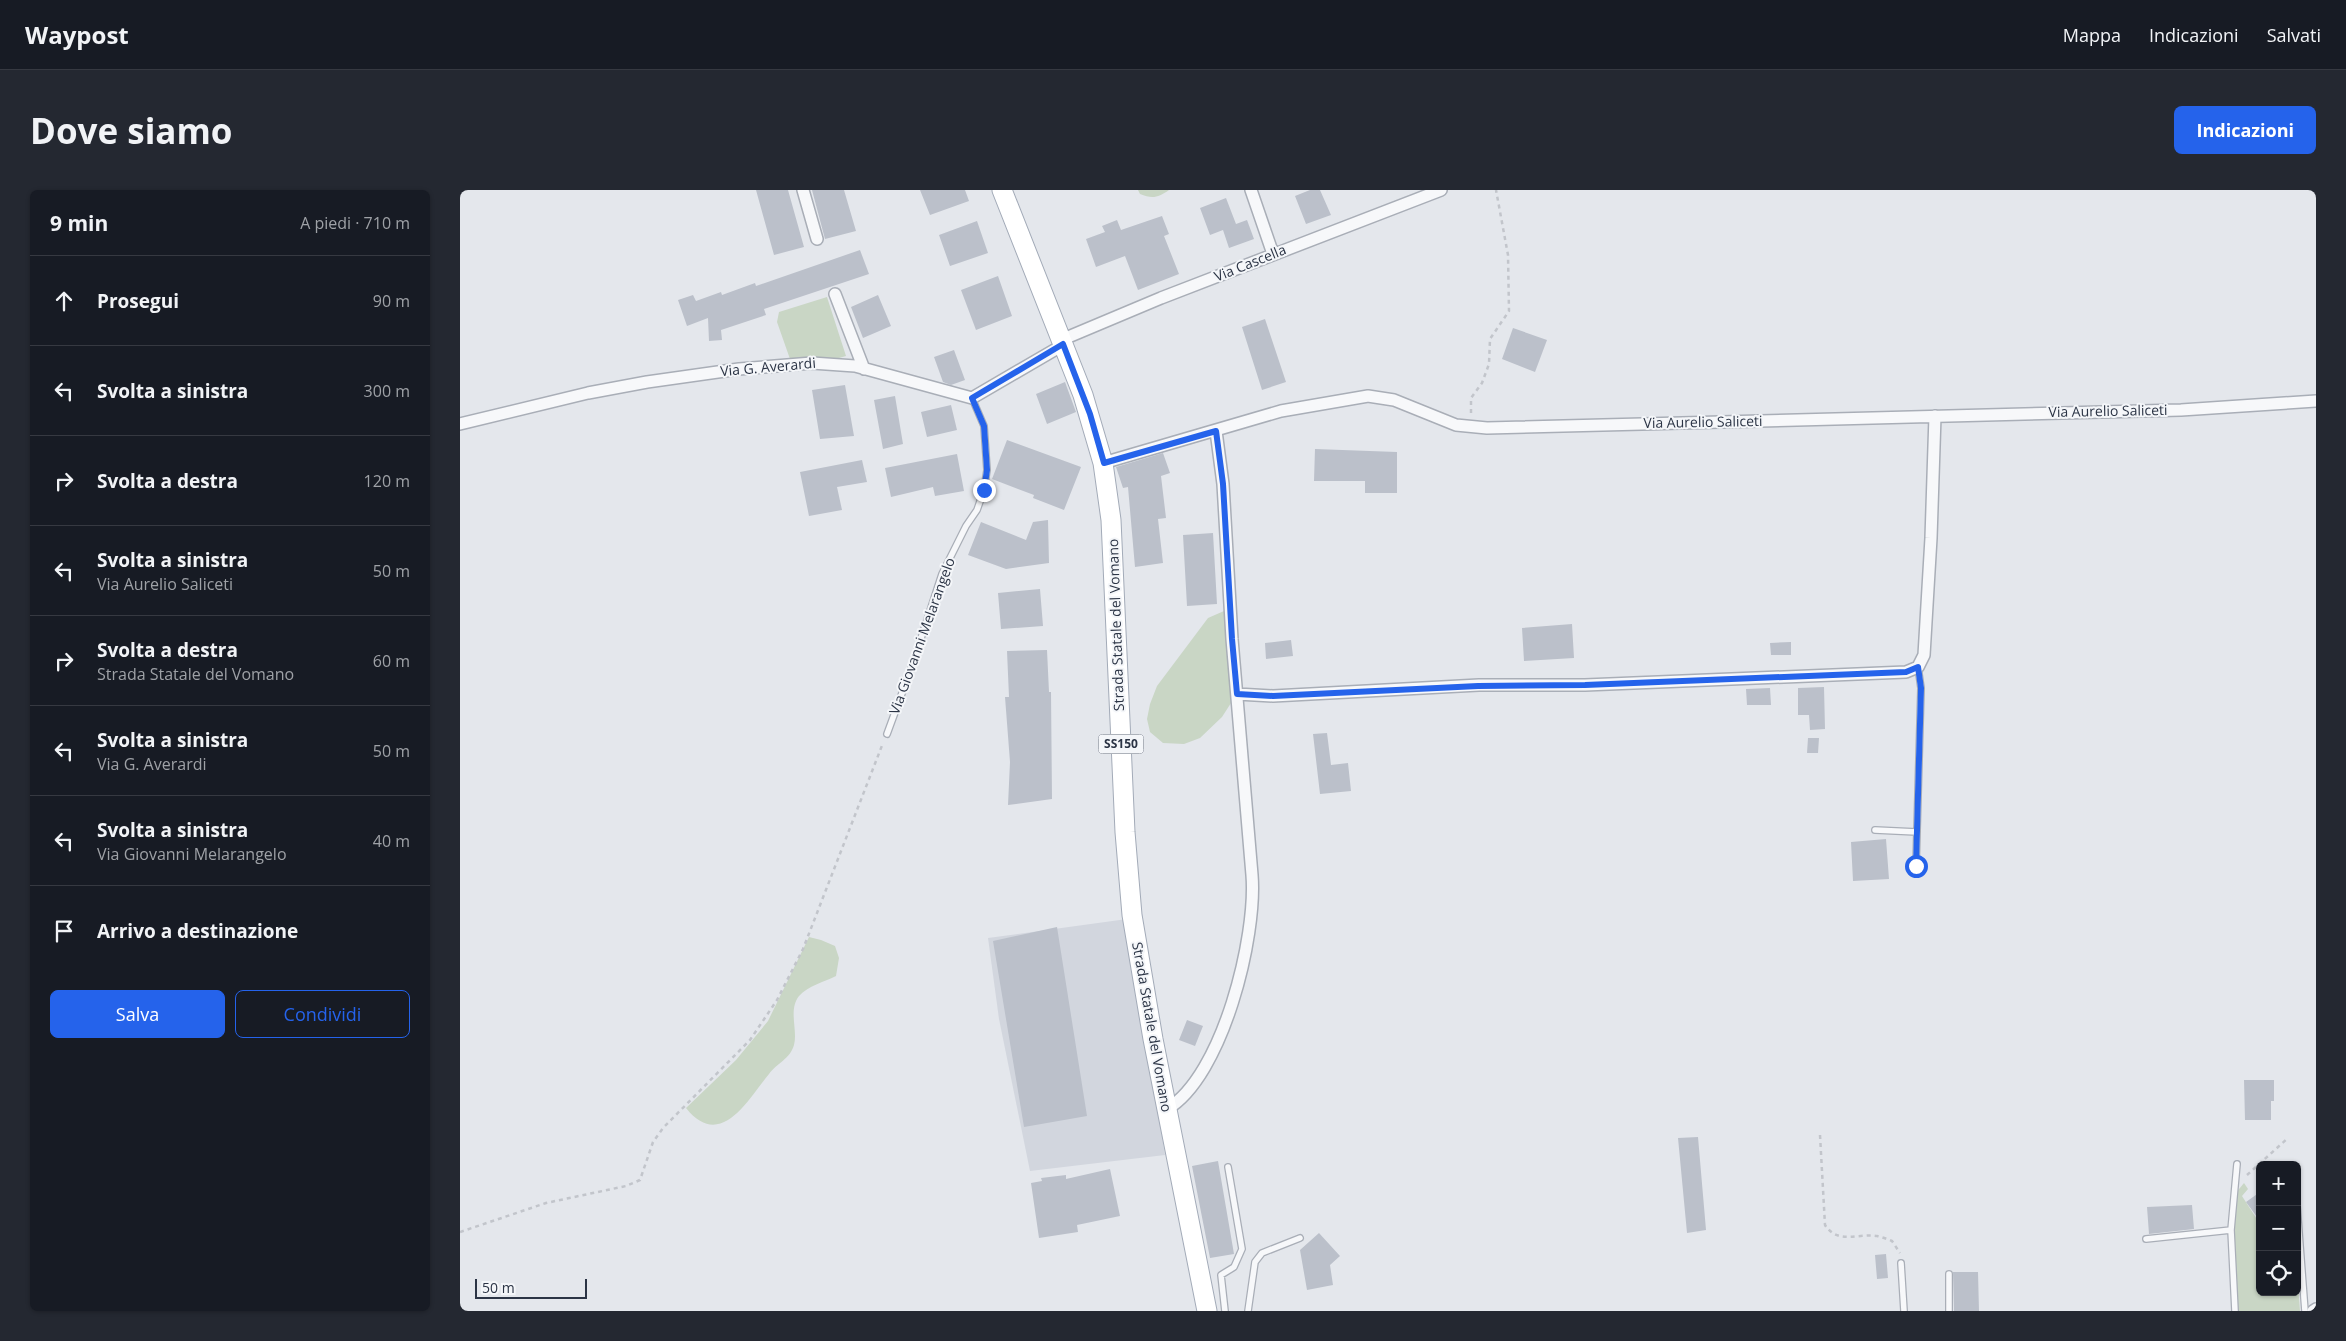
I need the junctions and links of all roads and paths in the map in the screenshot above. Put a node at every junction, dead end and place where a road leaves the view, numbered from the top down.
1 (803, 190) edge
2 (1002, 190) edge
3 (1251, 190) edge
4 (1441, 190) edge
5 (1496, 190) edge
6 (817, 239) dead end
7 (1273, 254) junction
8 (834, 294) dead end
9 (1062, 342) junction
10 (864, 369) junction
11 (972, 398) junction
12 (2316, 401) edge
13 (1935, 416) junction
14 (460, 424) edge
15 (1472, 427) junction
16 (1216, 431) junction
17 (1104, 463) junction
18 (1918, 667) junction
19 (1237, 694) junction
20 (887, 734) joint
21 (1875, 830) dead end
22 (1917, 832) junction
23 (1916, 866) dead end
24 (1167, 1109) junction
25 (1820, 1135) dead end
26 (2288, 1138) dead end
27 (2236, 1164) dead end
28 (1228, 1166) dead end
29 (2233, 1188) junction
30 (2231, 1230) junction
31 (460, 1232) edge
32 (1300, 1238) dead end
33 (2146, 1238) dead end
34 (2300, 1251) edge
35 (1901, 1263) joint
36 (1949, 1274) dead end
37 (2316, 1308) edge
38 (1206, 1311) edge
39 (1226, 1311) edge
40 (1248, 1311) edge
41 (1904, 1311) edge
42 (1949, 1311) edge
43 (2235, 1311) edge
44 (2305, 1311) edge
45 (2313, 1311) edge

1 - 6 street
2 - 9 main road, Strada Statale del Vomano / SS150
3 - 7 street
4 - 7 street, Via Cascella
5 - 15 path
7 - 9 street, Via Cascella
8 - 10 street
9 - 11 street
9 - 17 main road, Strada Statale del Vomano / SS150
10 - 11 street, Via G. Averardi
10 - 14 street, Via G. Averardi
11 - 20 lane, Via Giovanni Melarangelo
12 - 13 street, Via Aurelio Saliceti
13 - 15 street, Via Aurelio Saliceti
13 - 18 street
15 - 16 street, Via Aurelio Saliceti
16 - 17 street, Via Aurelio Saliceti
16 - 19 street
17 - 24 main road, Strada Statale del Vomano / SS150
18 - 19 street
18 - 22 lane
19 - 24 street
20 - 31 path
21 - 22 lane
22 - 23 lane
24 - 38 main road, Strada Statale del Vomano / SS150
25 - 35 path
26 - 29 path
27 - 29 lane
28 - 39 lane
29 - 30 lane
30 - 33 lane
30 - 43 lane
32 - 40 lane
34 - 44 lane
35 - 41 lane
36 - 42 lane
37 - 45 street

